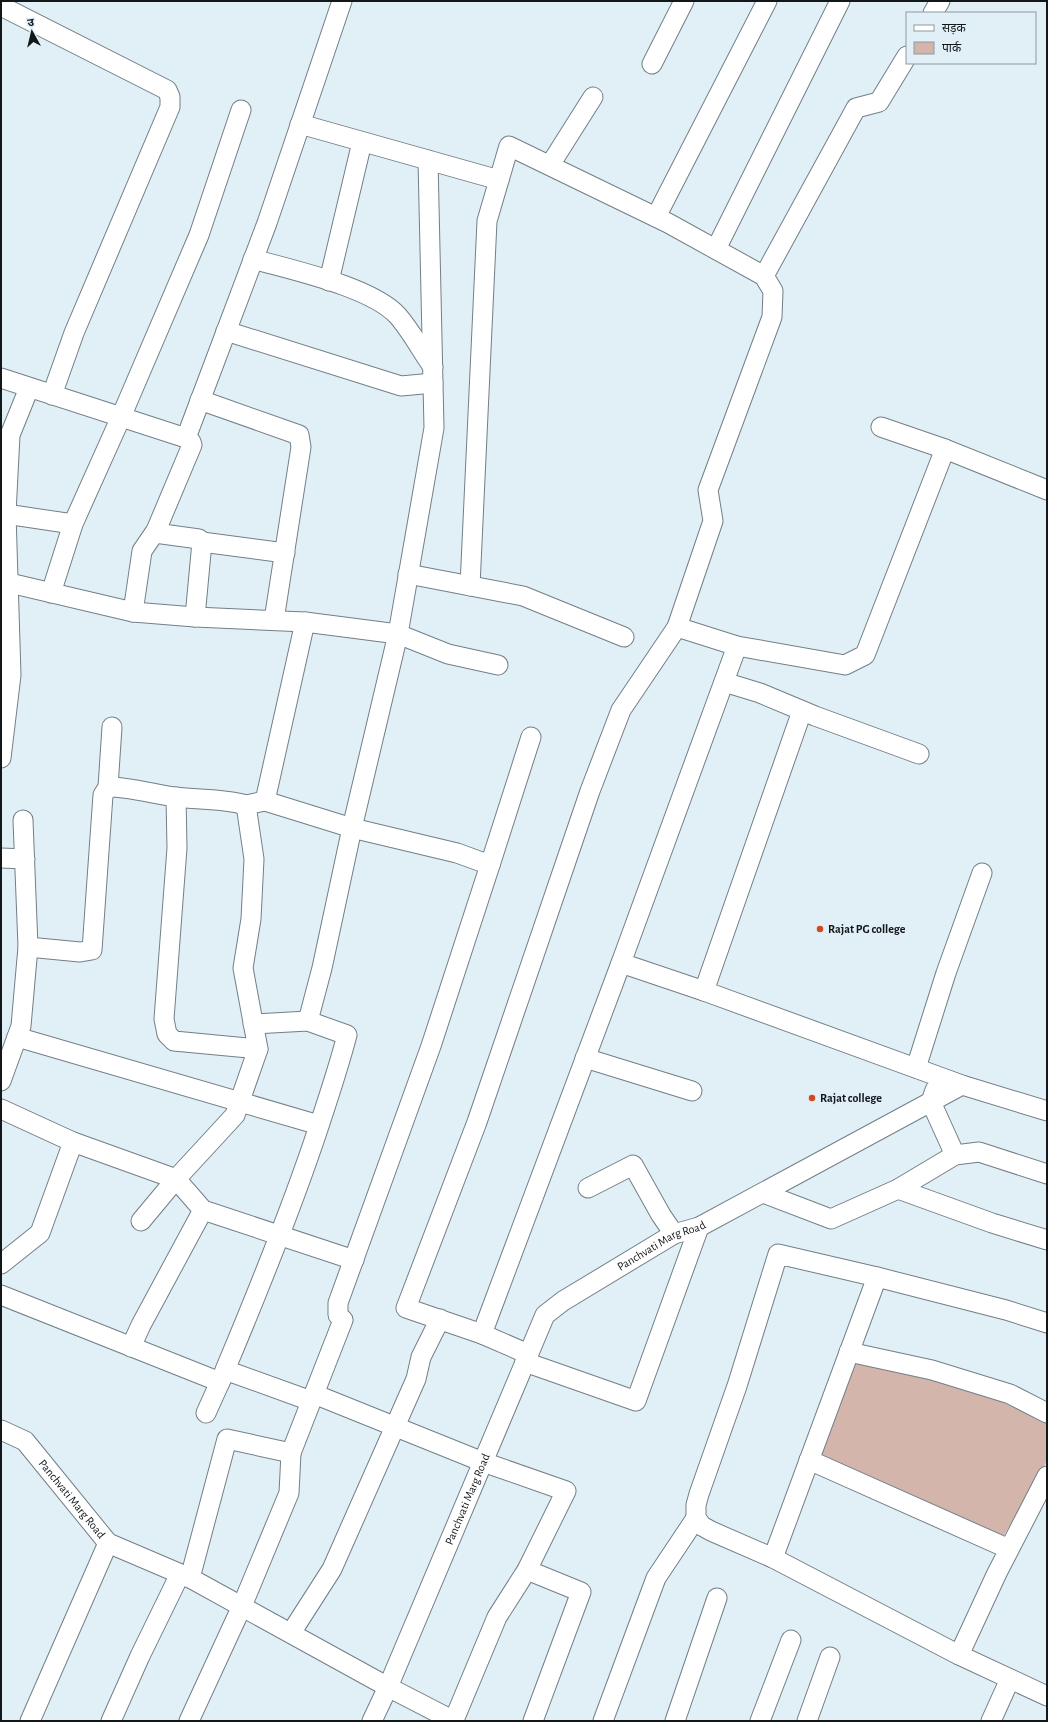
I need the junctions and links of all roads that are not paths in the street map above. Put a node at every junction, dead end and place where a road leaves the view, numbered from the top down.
1 (342, 1) edge
2 (684, 1) edge
3 (767, 1) edge
4 (840, 1) edge
5 (940, 1) edge
6 (1, 6) edge
7 (934, 12) edge
8 (906, 58) edge
9 (652, 64) dead end
10 (593, 97) dead end
11 (241, 110) dead end
12 (300, 124) junction
13 (362, 142) junction
14 (428, 160) junction
15 (550, 165) junction
16 (499, 180) junction
17 (656, 217) junction
18 (716, 250) junction
19 (253, 259) junction
20 (764, 276) junction
21 (329, 281) junction
22 (226, 331) junction
23 (433, 375) junction
24 (1, 378) edge
25 (29, 388) junction
26 (52, 395) junction
27 (200, 400) junction
28 (121, 417) junction
29 (881, 427) dead end
30 (186, 438) junction
31 (945, 449) junction
32 (1047, 490) edge
33 (6, 514) junction
34 (73, 524) junction
35 (155, 532) junction
36 (202, 542) junction
37 (285, 553) junction
38 (408, 574) junction
39 (5, 582) edge
40 (470, 586) junction
41 (51, 593) junction
42 (133, 612) junction
43 (195, 617) junction
44 (274, 620) junction
45 (305, 622) junction
46 (677, 627) junction
47 (398, 634) junction
48 (624, 637) dead end
49 (737, 646) junction
50 (498, 665) dead end
51 (6, 675) edge
52 (724, 682) junction
53 (802, 711) junction
54 (112, 727) dead end
55 (531, 738) dead end
56 (918, 754) dead end
57 (1, 758) edge
58 (108, 787) junction
59 (176, 797) junction
60 (265, 801) junction
61 (246, 805) junction
62 (24, 820) dead end
63 (352, 828) junction
64 (1, 858) edge
65 (25, 859) junction
66 (490, 865) junction
67 (982, 873) dead end
68 (28, 947) junction
69 (620, 963) junction
70 (704, 991) junction
71 (308, 1021) junction
72 (253, 1024) junction
73 (17, 1037) junction
74 (258, 1050) junction
75 (585, 1058) junction
76 (916, 1068) junction
77 (939, 1077) junction
78 (1, 1081) edge
79 (962, 1085) junction
80 (692, 1092) dead end
81 (239, 1102) junction
82 (931, 1102) junction
83 (1, 1109) edge
84 (1047, 1112) edge
85 (319, 1125) junction
86 (73, 1142) junction
87 (955, 1155) junction
88 (1047, 1174) edge
89 (176, 1179) junction
90 (588, 1188) dead end
91 (898, 1189) junction
92 (763, 1193) junction
93 (203, 1210) junction
94 (141, 1221) dead end
95 (700, 1227) junction
96 (674, 1234) junction
97 (280, 1236) junction
98 (1047, 1240) edge
99 (354, 1260) junction
100 (1, 1264) edge
101 (877, 1276) junction
102 (1, 1295) edge
103 (440, 1319) junction
104 (1047, 1323) edge
105 (482, 1334) junction
106 (131, 1347) junction
107 (849, 1352) junction
108 (527, 1358) junction
109 (223, 1376) junction
110 (313, 1398) junction
111 (206, 1413) dead end
112 (1047, 1413) edge
113 (394, 1426) junction
114 (1, 1430) edge
115 (291, 1453) junction
116 (809, 1460) junction
117 (483, 1462) junction
118 (1047, 1476) edge
119 (696, 1518) junction
120 (108, 1543) junction
121 (1009, 1549) junction
122 (773, 1558) junction
123 (527, 1570) junction
124 (185, 1576) junction
125 (717, 1598) dead end
126 (242, 1606) junction
127 (291, 1633) junction
128 (791, 1640) dead end
129 (959, 1655) junction
130 (830, 1657) dead end
131 (1010, 1679) junction
132 (388, 1686) junction
133 (1047, 1696) edge
134 (30, 1721) edge
135 (111, 1721) edge
136 (189, 1721) edge
137 (372, 1721) edge
138 (454, 1721) edge
139 (532, 1721) edge
140 (603, 1721) edge
141 (675, 1721) edge
142 (760, 1721) edge
143 (807, 1721) edge
144 (991, 1721) edge

1 - 12 street
2 - 9 street
3 - 17 street
4 - 18 street
5 - 7 street
6 - 26 street
8 - 20 street
10 - 15 street
11 - 28 street
12 - 13 street
12 - 19 street
13 - 14 street
13 - 21 street
14 - 16 street
14 - 23 street
15 - 16 street
15 - 17 street
16 - 40 street
17 - 18 street
18 - 20 street
19 - 21 street
19 - 22 street
20 - 46 street
21 - 23 street
22 - 23 street
22 - 27 street
23 - 38 street
24 - 25 street
25 - 26 street
25 - 33 street
26 - 28 street
27 - 30 street
27 - 37 street
28 - 30 street
28 - 34 street
29 - 31 street
30 - 35 street
31 - 32 street
31 - 49 street
33 - 34 street
33 - 39 street
34 - 41 street
35 - 36 street
35 - 42 street
36 - 37 street
36 - 43 street
37 - 44 street
38 - 40 street
38 - 47 street
39 - 41 street
39 - 51 street
40 - 48 street
41 - 42 street
42 - 43 street
43 - 44 street
44 - 45 street
45 - 47 street
45 - 60 street
46 - 49 street
46 - 103 street
47 - 50 street
47 - 63 street
49 - 52 street
51 - 57 street
52 - 53 street
52 - 69 street
53 - 56 street
53 - 70 street
54 - 58 street
55 - 66 street
58 - 59 street
58 - 68 street
59 - 61 street
59 - 74 street
60 - 61 street
60 - 63 street
61 - 72 street
62 - 65 street
63 - 66 street
63 - 71 street
64 - 65 street
65 - 68 street
66 - 99 street
67 - 76 street
68 - 73 street
69 - 70 street
69 - 75 street
70 - 76 street
71 - 72 street
71 - 85 street
72 - 74 street
73 - 78 street
73 - 81 street
74 - 81 street
75 - 80 street
75 - 105 street
76 - 77 street
77 - 79 street
77 - 82 street
79 - 82 street, Panchvati Marg Road
79 - 84 street
81 - 85 street
81 - 89 street
82 - 87 street
82 - 92 street, Panchvati Marg Road
83 - 86 street
85 - 97 street
86 - 89 street
86 - 100 street
87 - 88 street
87 - 91 street
89 - 93 street
89 - 94 street
90 - 96 street
91 - 92 street
91 - 98 street
92 - 95 street, Panchvati Marg Road
93 - 97 street
93 - 106 street
95 - 96 street, Panchvati Marg Road
95 - 108 street
96 - 108 street, Panchvati Marg Road
97 - 99 street
97 - 109 street
99 - 110 street
101 - 104 street
101 - 107 street
101 - 119 street
102 - 106 street
103 - 105 street
103 - 113 street
105 - 108 street
106 - 109 street
107 - 112 street
107 - 116 street
108 - 117 street, Panchvati Marg Road
109 - 110 street
109 - 111 street
110 - 113 street
110 - 115 street
113 - 117 street
113 - 127 street
114 - 120 street, Panchvati Marg Road
115 - 124 street
115 - 126 street
116 - 121 street
116 - 122 street
117 - 123 street
117 - 132 street, Panchvati Marg Road
118 - 121 street
119 - 122 street
119 - 140 street
120 - 124 street, Panchvati Marg Road
120 - 134 street
121 - 129 street
122 - 129 street
123 - 138 street
123 - 139 street
124 - 126 street, Panchvati Marg Road
124 - 135 street
125 - 141 street
126 - 127 street, Panchvati Marg Road
126 - 136 street
127 - 132 street, Panchvati Marg Road
128 - 142 street
129 - 131 street
130 - 143 street
131 - 133 street
131 - 144 street
132 - 137 street
132 - 138 street

